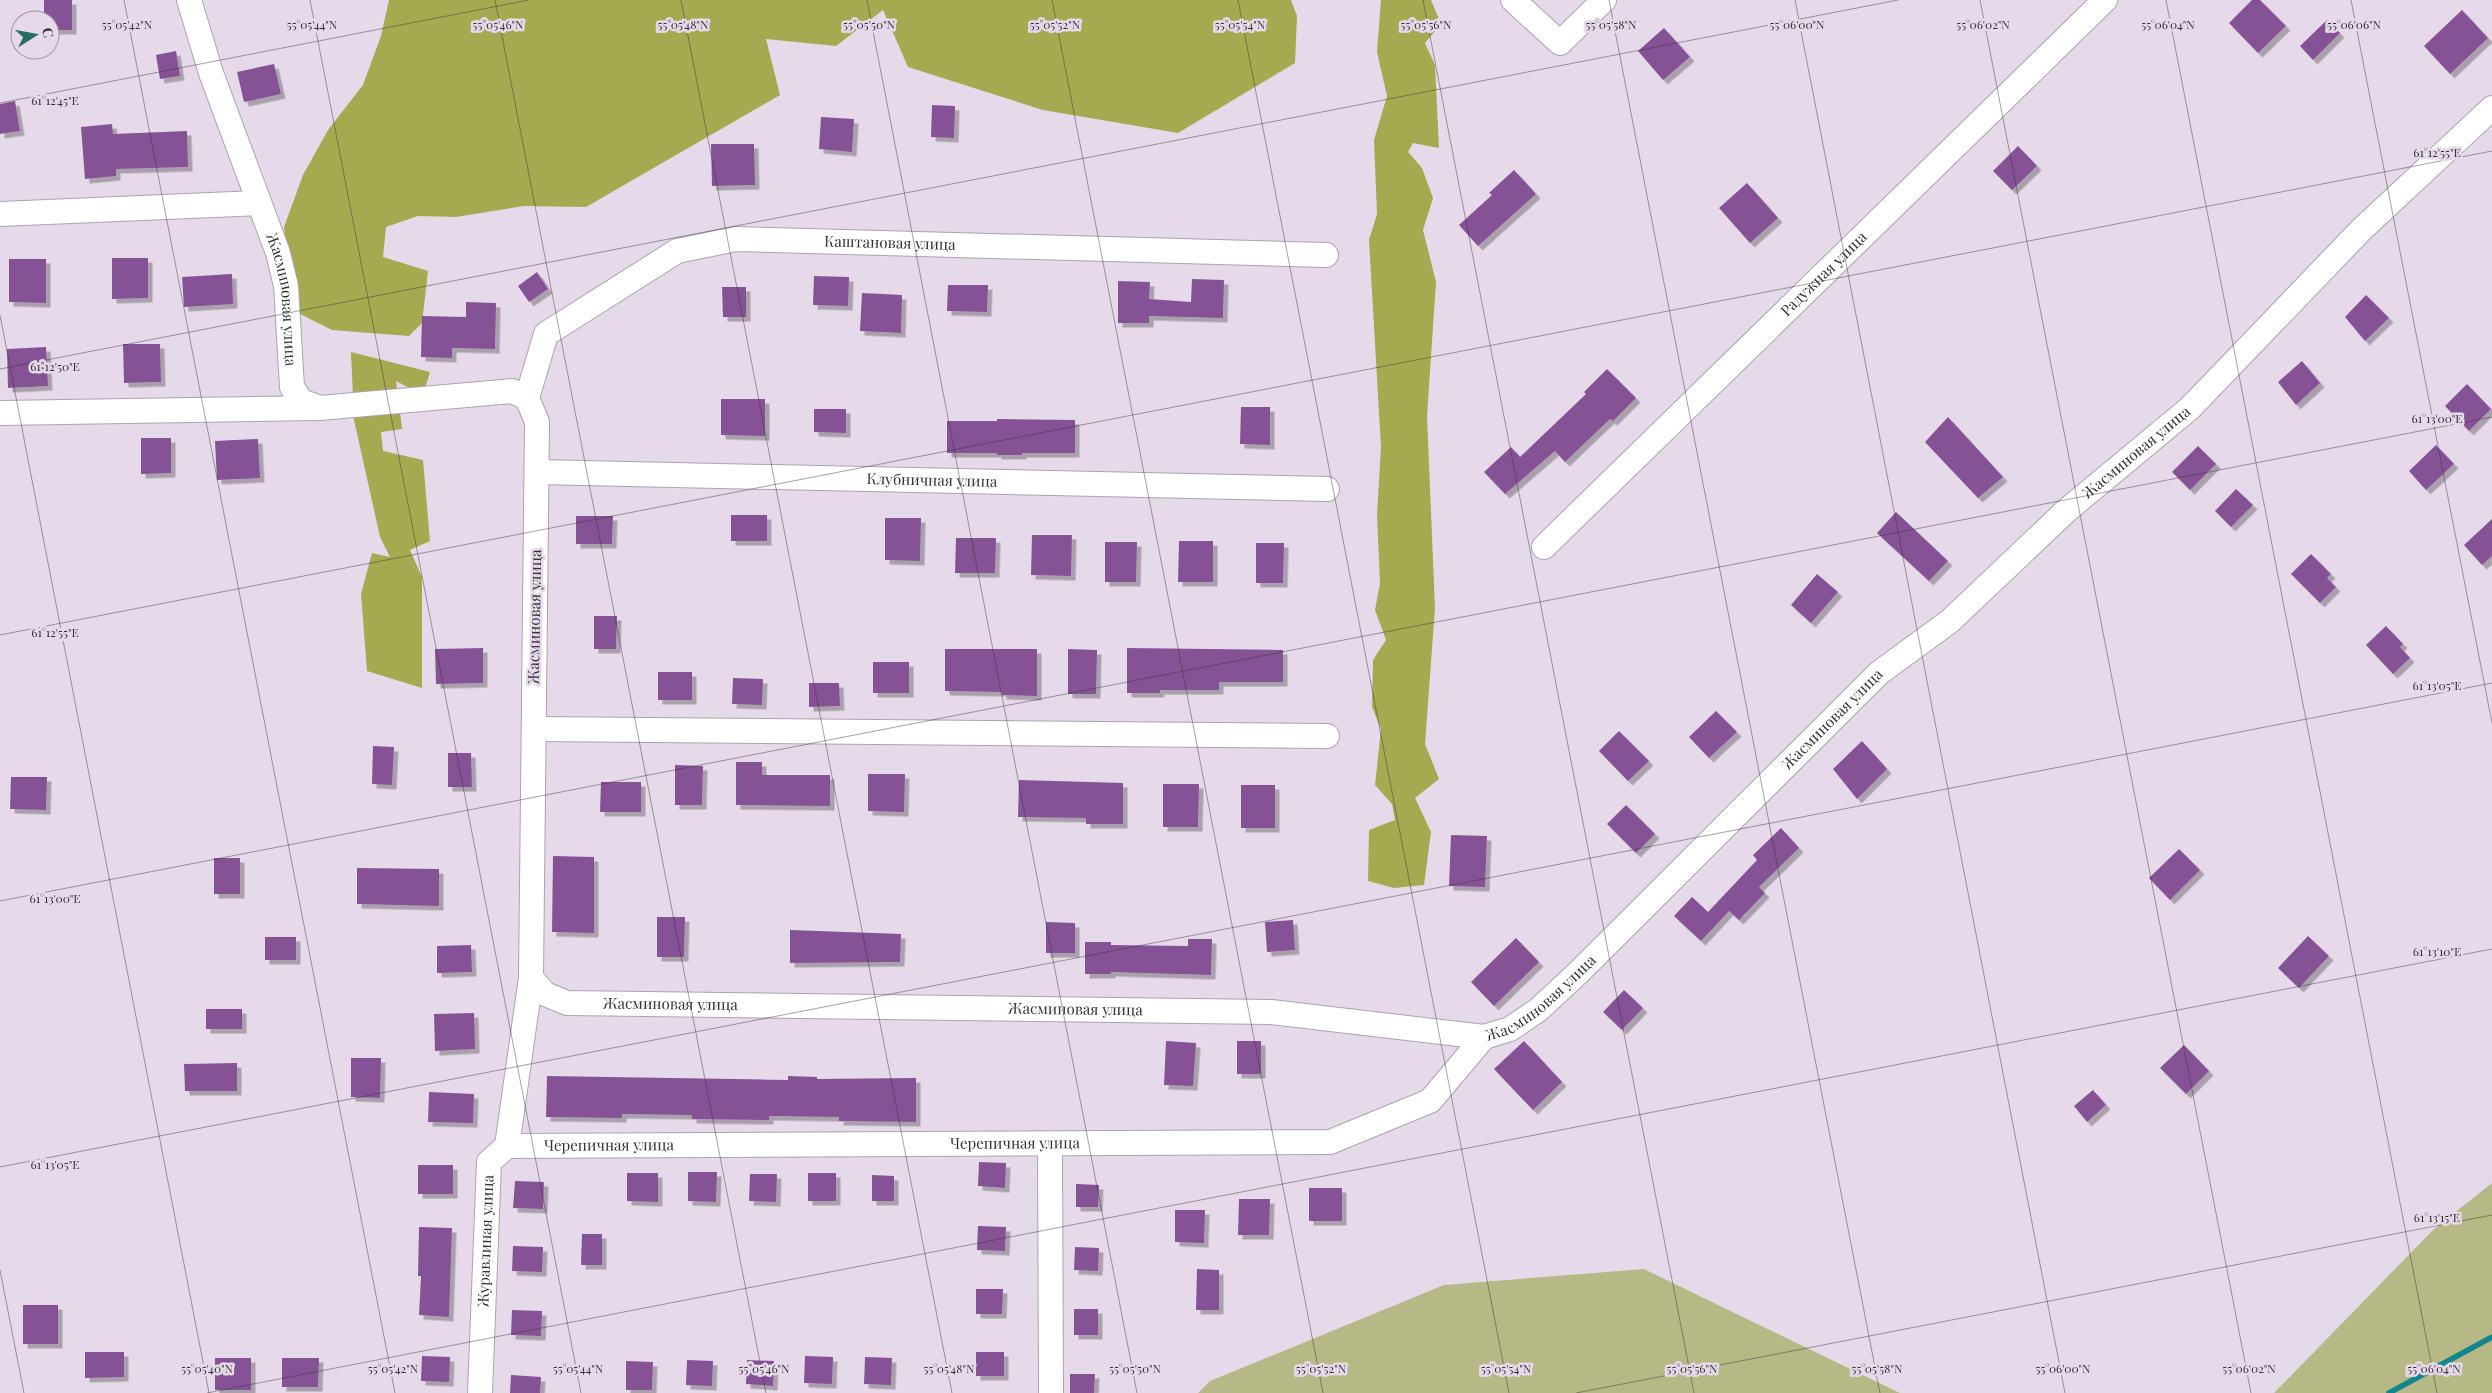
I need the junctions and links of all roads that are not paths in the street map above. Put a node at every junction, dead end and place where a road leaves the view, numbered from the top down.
1 (188, 0) edge
2 (1513, 0) edge
3 (1604, 0) edge
4 (2105, 0) edge
5 (2492, 108) edge
6 (259, 203) junction
7 (0, 214) edge
8 (1326, 255) dead end
9 (527, 398) junction
10 (320, 408) junction
11 (0, 413) edge
12 (537, 472) junction
13 (1327, 489) dead end
14 (1544, 547) dead end
15 (534, 729) junction
16 (1327, 736) dead end
17 (530, 978) junction
18 (1484, 1037) junction
19 (1050, 1144) junction
20 (507, 1146) junction
21 (480, 1393) edge
22 (1051, 1393) edge

1 - 6 street, Жасминовая улица
2 - 3 street
4 - 14 street, Радужная улица
5 - 18 street, Жасминовая улица
6 - 7 street
6 - 10 street, Жасминовая улица
8 - 9 street, Каштановая улица
9 - 10 street
9 - 12 street, Жасминовая улица
10 - 11 street
12 - 13 street, Клубничная улица
12 - 15 street, Жасминовая улица
15 - 16 street
15 - 17 street, Жасминовая улица
17 - 18 street, Жасминовая улица
17 - 20 street
18 - 19 street, Черепичная улица
19 - 20 street, Черепичная улица
19 - 22 street
20 - 21 street, Журавлиная улица

